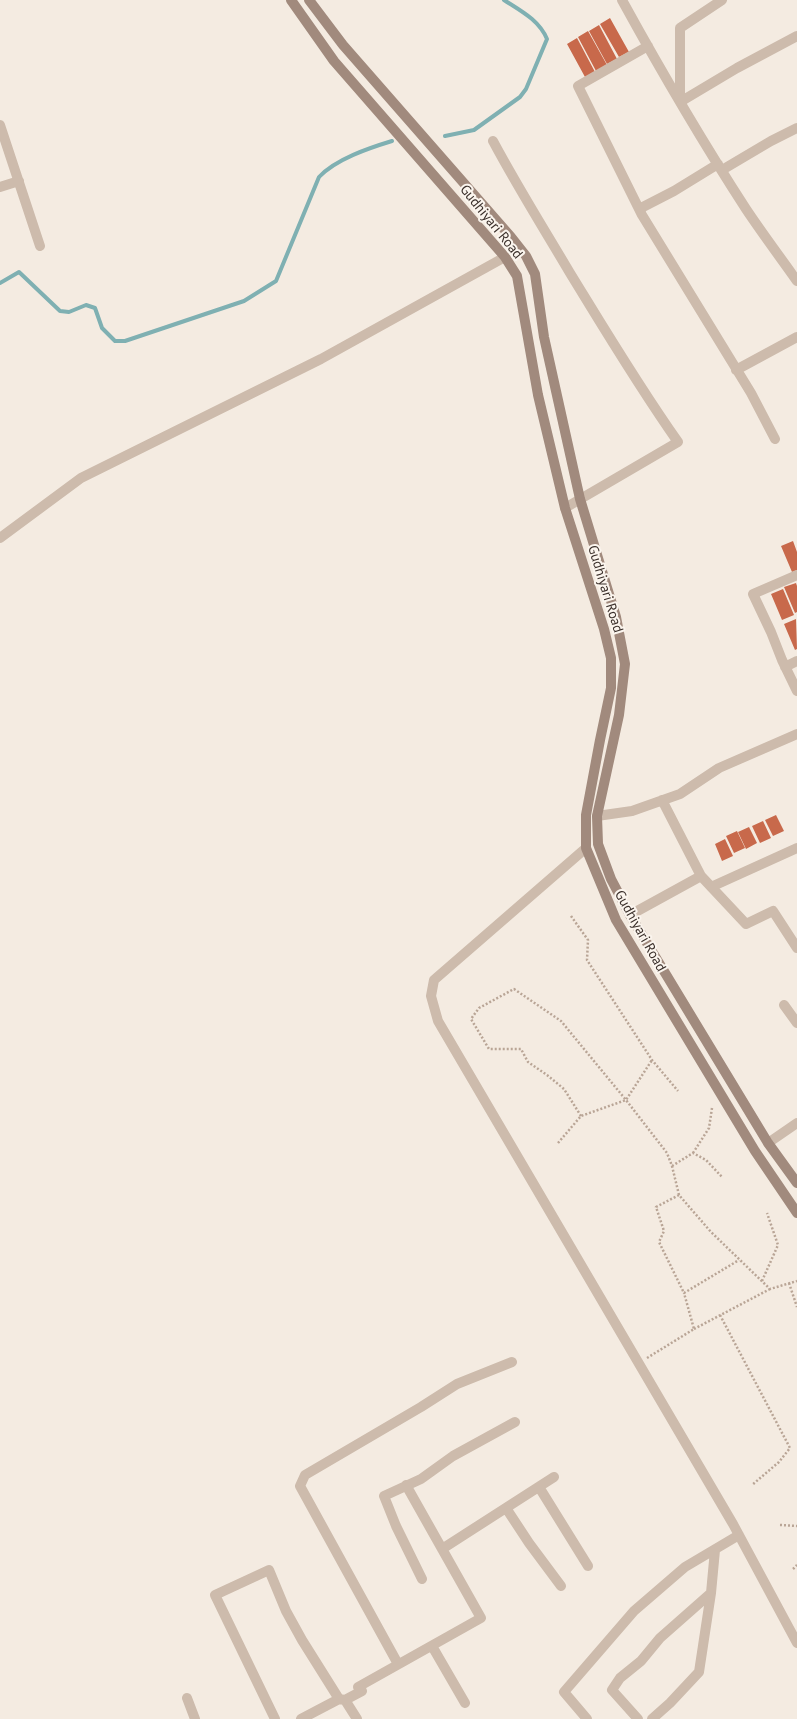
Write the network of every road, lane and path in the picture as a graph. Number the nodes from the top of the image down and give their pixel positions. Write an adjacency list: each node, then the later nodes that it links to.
1 (291, 0): 16 (street, Gudhiyari Road)
2 (309, 0): 21 (street, Gudhiyari Road)
3 (622, 0): 6 (street)
4 (721, 0): 7 (street)
5 (797, 36): 7 (street)
6 (648, 46): 7 (street); 14 (street)
7 (680, 102): 11 (street)
8 (0, 125): 12 (street)
9 (797, 128): 11 (street)
10 (493, 142): 21 (street)
11 (720, 167): 14 (street); 17 (street)
12 (19, 181): 13 (street); 15 (street)
13 (0, 187)
14 (639, 209): 19 (street)
15 (40, 246)
16 (505, 257): 22 (street, Gudhiyari Road); 23 (street)
17 (797, 281)
18 (797, 337): 19 (street)
19 (736, 370): 20 (street)
20 (775, 439)
21 (580, 499): 22 (street); 30 (street, Gudhiyari Road)
22 (565, 508): 31 (street, Gudhiyari Road)
23 (0, 538)
24 (797, 575): 26 (street)
25 (797, 661): 26 (street)
26 (785, 667): 27 (street)
27 (797, 691)
28 (797, 734): 29 (street)
29 (662, 800): 30 (street); 33 (street)
30 (597, 816): 35 (street, Gudhiyari Road)
31 (586, 848): 54 (street, Gudhiyari Road); 65 (street)
32 (797, 848): 34 (street)
33 (701, 876): 34 (street); 35 (street)
34 (711, 887): 37 (street)
35 (630, 915): 47 (street, Gudhiyari Road)
36 (571, 916): 40 (path)
37 (797, 948)
38 (784, 1005): 39 (street)
39 (797, 1023)
40 (652, 1060): 41 (path); 42 (path)
41 (678, 1091)
42 (626, 1100): 44 (path); 44 (path); 49 (path)
43 (712, 1108): 48 (path)
44 (581, 1116): 46 (path)
45 (797, 1123): 47 (street)
46 (558, 1143)
47 (768, 1143): 51 (street, Gudhiyari Road)
48 (693, 1153): 49 (path); 50 (path)
49 (672, 1166): 52 (path)
50 (722, 1177)
51 (797, 1183)
52 (679, 1195): 55 (path); 60 (path)
53 (767, 1213): 56 (path)
54 (797, 1213)
55 (739, 1260): 56 (path); 60 (path)
56 (762, 1281): 59 (path)
57 (797, 1281): 58 (path)
58 (789, 1283): 59 (path); 61 (path)
59 (770, 1289): 62 (path)
60 (684, 1293): 63 (path)
61 (797, 1307)
62 (720, 1315): 63 (path); 69 (path)
63 (694, 1329): 65 (path)
64 (512, 1362): 85 (street)
65 (638, 1363): 74 (street)
66 (514, 1422): 68 (street)
67 (554, 1477): 70 (street)
68 (406, 1485): 75 (street); 80 (street)
69 (752, 1485)
70 (540, 1487): 71 (street); 78 (street)
71 (506, 1508): 75 (street); 81 (street)
72 (780, 1525): 73 (path)
73 (797, 1526)
74 (739, 1535): 76 (street); 83 (street)
75 (442, 1549): 84 (street)
76 (715, 1550): 82 (street); 93 (street)
77 (797, 1565): 79 (path)
78 (588, 1566)
79 (793, 1569)
80 (422, 1579)
81 (561, 1586)
82 (711, 1593): 94 (street); 95 (street)
83 (797, 1643)
84 (432, 1646): 85 (street); 88 (street)
85 (398, 1664): 87 (street)
86 (187, 1698): 89 (street)
87 (342, 1699): 90 (street); 91 (street); 92 (street)
88 (465, 1703)
89 (195, 1719)
90 (275, 1719)
91 (301, 1719)
92 (357, 1719)
93 (587, 1719)
94 (638, 1719)
95 (652, 1719)

